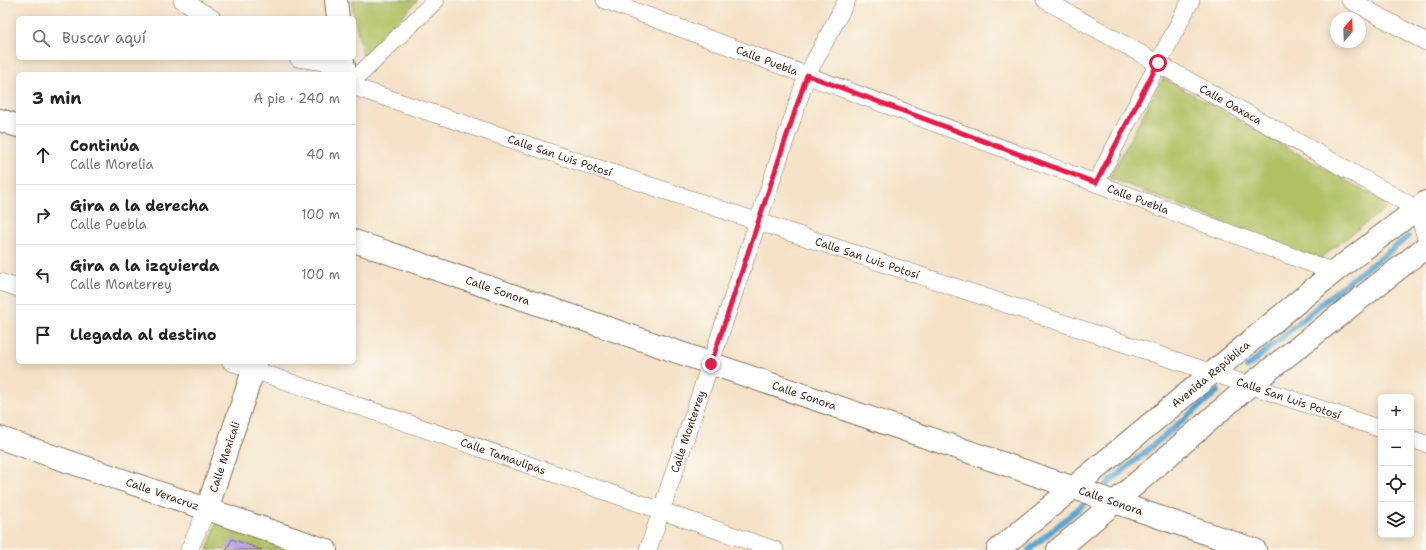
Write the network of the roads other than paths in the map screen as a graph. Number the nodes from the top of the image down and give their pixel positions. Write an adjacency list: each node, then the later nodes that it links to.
1 (182, 0): 9 (street)
2 (336, 0): 10 (street)
3 (436, 0): 14 (street)
4 (605, 0): 15 (street, Calle Puebla)
5 (847, 0): 15 (street, Calle Monterrey)
6 (1045, 0): 13 (street, Calle Oaxaca)
7 (1191, 0): 13 (street)
8 (1350, 0): 11 (street)
9 (209, 16)
10 (338, 16)
11 (1426, 42)
12 (307, 60): 14 (street)
13 (1158, 63): 19 (street); 20 (street, Calle Oaxaca)
14 (346, 69)
15 (807, 75): 19 (street, Calle Puebla); 21 (street, Calle Monterrey)
16 (356, 88): 21 (street, Calle San Luis Potosí)
17 (0, 120): 18 (street)
18 (16, 125)
19 (1096, 183): 25 (street, Calle Puebla)
20 (1421, 205): 22 (street); 25 (street, Avenida República)
21 (758, 221): 29 (street, Calle Monterrey); 31 (street, Calle San Luis Potosí)
22 (1426, 238)
23 (356, 242): 29 (street, Calle Sonora)
24 (1426, 247): 32 (street)
25 (1334, 272): 31 (street, Avenida República)
26 (0, 282): 27 (street)
27 (16, 287)
28 (243, 364): 30 (street, Calle Tamaulipas)
29 (711, 364): 37 (street, Calle Sonora); 40 (street, Calle Monterrey)
30 (255, 366): 39 (street, Calle Mexicali); 40 (street, Calle Tamaulipas)
31 (1212, 372): 32 (street, Calle San Luis Potosí); 37 (street, Avenida República)
32 (1250, 385): 33 (street, Calle San Luis Potosí); 38 (street)
33 (1378, 428)
34 (0, 438): 39 (street, Calle Veracruz)
35 (1414, 440): 36 (street)
36 (1426, 444)
37 (1073, 488): 38 (street, Calle Sonora); 45 (street, Avenida República)
38 (1115, 502): 46 (street); 47 (street, Calle Sonora)
39 (207, 509): 41 (street, Calle Mexicali); 42 (street, Calle Veracruz)
40 (661, 511): 43 (street, Calle Monterrey); 44 (street, Calle Tamaulipas)
41 (189, 550)
42 (326, 550)
43 (648, 550)
44 (775, 550)
45 (998, 550)
46 (1058, 550)
47 (1255, 550)

